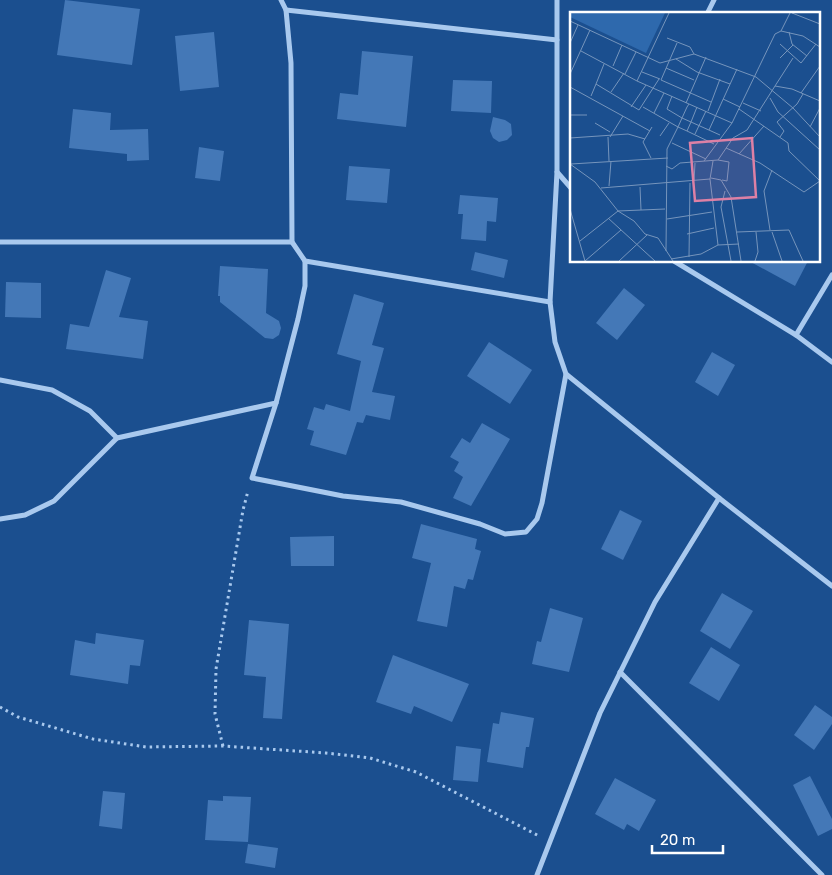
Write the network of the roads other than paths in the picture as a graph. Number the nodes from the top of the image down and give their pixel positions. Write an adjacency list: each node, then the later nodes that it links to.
1 (281, 0): 4 (street)
2 (557, 0): 6 (street)
3 (714, 0): 5 (street)
4 (286, 10): 6 (street); 10 (street)
5 (709, 12)
6 (557, 40): 7 (street)
7 (557, 172): 8 (street); 14 (street)
8 (570, 187)
9 (0, 242): 10 (street)
10 (292, 242): 11 (street)
11 (305, 261): 14 (street); 19 (street)
12 (676, 262): 15 (street)
13 (832, 275): 15 (street)
14 (550, 302): 17 (street)
15 (796, 335): 16 (street)
16 (832, 362)
17 (566, 374): 19 (street); 21 (street)
18 (0, 380): 20 (street)
19 (276, 403): 20 (street)
20 (118, 438): 22 (street)
21 (719, 498): 23 (street); 24 (street)
22 (0, 519)
23 (832, 586)
24 (620, 672): 25 (street); 26 (street)
25 (537, 875)
26 (822, 875)

